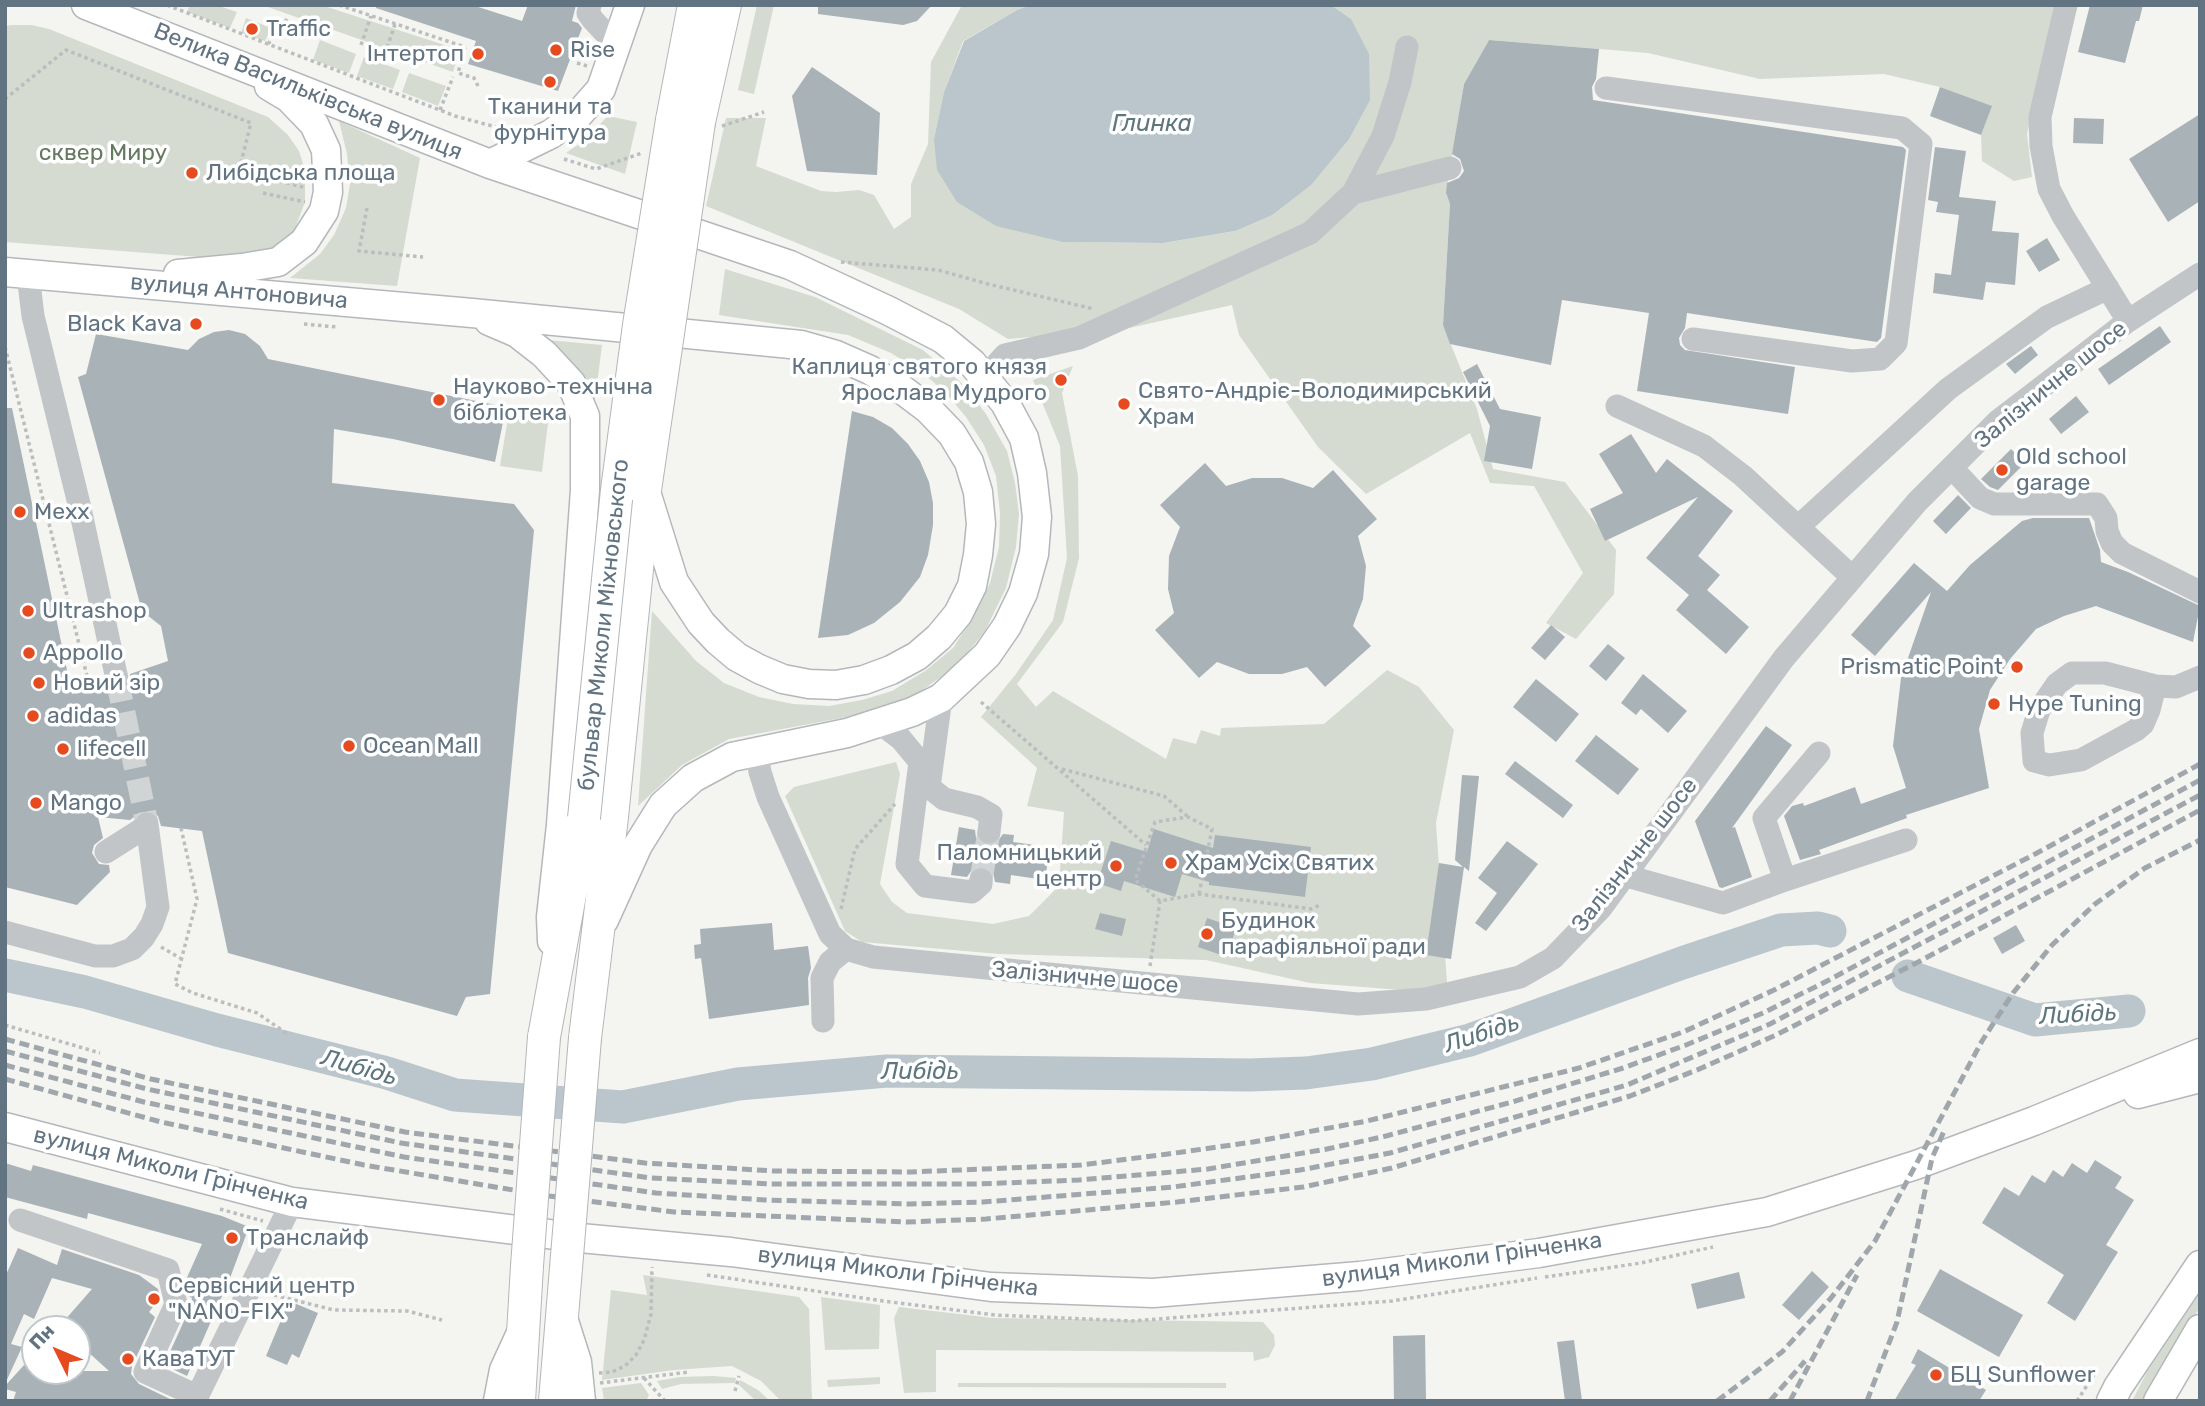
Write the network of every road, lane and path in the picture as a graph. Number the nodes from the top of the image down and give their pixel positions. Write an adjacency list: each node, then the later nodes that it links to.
1 (86, 5): 16 (main road, Велика Васильківська вулиця)
2 (167, 5): 13 (path)
3 (339, 5): 9 (path)
4 (590, 5): 12 (street)
5 (630, 5): 12 (main road)
6 (694, 5): 23 (highway, бульвар Миколи Міхновського)
7 (725, 5): 23 (highway, бульвар Миколи Міхновського)
8 (2066, 5): 39 (street)
9 (370, 16): 11 (path); 14 (path)
10 (287, 19): 13 (path)
11 (395, 24): 17 (path); 19 (path)
12 (619, 39): 26 (main road)
13 (268, 44): 22 (path)
14 (361, 45)
15 (1407, 47): 31 (street)
16 (209, 52): 26 (main road, Велика Васильківська вулиця); 38 (main road)
17 (385, 54)
18 (453, 77): 22 (path)
19 (478, 86)
20 (1606, 88): 45 (street)
21 (5, 99): 29 (path)
22 (440, 110): 24 (path)
23 (686, 121): 50 (highway, бульвар Миколи Міхновського, bridge); 66 (highway, бульвар Миколи Міхновського, bridge)
24 (496, 127)
25 (564, 159): 28 (path)
26 (490, 164): 47 (main road, Велика Васильківська вулиця)
27 (1450, 168): 31 (street)
28 (596, 169)
29 (306, 188)
30 (263, 193): 32 (path)
31 (1353, 193): 41 (street)
32 (305, 202)
33 (367, 208): 34 (path)
34 (423, 257)
35 (836, 262): 41 (path)
36 (17, 273): 38 (main road, вулиця Антоновича); 55 (street)
37 (2200, 274): 42 (street, Залізничне шосе)
38 (110, 281): 40 (main road, вулиця Антоновича)
39 (2108, 288): 42 (street); 51 (street)
40 (472, 313): 50 (main road, вулиця Антоновича); 83 (main road)
41 (1125, 316): 47 (street)
42 (2128, 321): 49 (street, Залізничне шосе)
43 (304, 324): 44 (path)
44 (337, 327)
45 (1693, 339)
46 (5, 347): 57 (path)
47 (985, 377): 58 (main road, Велика Васильківська вулиця)
48 (1617, 407): 51 (street)
49 (1952, 468): 52 (street, Залізничне шосе); 53 (street)
50 (645, 490): 66 (highway, бульвар Миколи Міхновського)
51 (1798, 527): 52 (street)
52 (1852, 577): 72 (street, Залізничне шосе)
53 (2200, 592)
54 (2200, 677): 56 (street)
55 (117, 678)
56 (2155, 686): 56 (street)
57 (90, 688)
58 (941, 698): 60 (main road); 68 (street)
59 (981, 702): 63 (path)
60 (880, 723): 61 (main road); 64 (street)
61 (757, 753): 80 (main road); 81 (street)
62 (1819, 753): 74 (street)
63 (1060, 769): 65 (path); 70 (path)
64 (919, 777): 73 (street); 78 (path)
65 (1188, 817): 70 (path); 75 (path)
66 (598, 818): 80 (highway, бульвар Миколи Міхновського); 83 (highway, бульвар Миколи Міхновського)
67 (180, 828): 86 (path)
68 (989, 832)
69 (1906, 840): 74 (street)
70 (1146, 845): 76 (path)
71 (106, 852): 79 (street)
72 (1623, 875): 74 (street); 81 (street, Залізничне шосе)
73 (981, 880)
74 (1785, 880)
75 (1199, 894): 76 (path); 77 (path)
76 (1160, 901): 82 (path)
77 (1320, 905)
78 (840, 912)
79 (5, 932)
80 (597, 937): 99 (highway, бульвар Миколи Міхновського, bridge)
81 (846, 949): 84 (street)
82 (1149, 971)
83 (555, 975): 101 (highway, бульвар Миколи Міхновського, bridge)
84 (823, 1021)
85 (5, 1025): 87 (path)
86 (289, 1035)
87 (100, 1053)
88 (2200, 1053): 92 (main road, вулиця Миколи Грінченка)
89 (2200, 1078): 90 (main road, вулиця Миколи Грінченка)
90 (2162, 1087): 91 (main road); 92 (main road, вулиця Миколи Грінченка)
91 (2200, 1099)
92 (2034, 1121): 94 (main road, вулиця Миколи Грінченка)
93 (5, 1127): 94 (main road, вулиця Миколи Грінченка)
94 (292, 1202): 110 (street)
95 (20, 1220): 110 (street)
96 (2200, 1265): 116 (main road)
97 (652, 1267): 105 (path)
98 (274, 1295): 100 (path)
99 (561, 1311): 109 (main road); 114 (highway, бульвар Миколи Міхновського)
100 (442, 1320)
101 (524, 1327): 112 (main road); 113 (highway, бульвар Миколи Міхновського)
102 (2200, 1329): 117 (main road)
103 (2097, 1370): 115 (path)
104 (689, 1372): 107 (path)
105 (599, 1373)
106 (739, 1376): 108 (path)
107 (644, 1378): 109 (path); 111 (path)
108 (735, 1391)
109 (589, 1392)
110 (196, 1398)
111 (664, 1400)
112 (498, 1401)
113 (519, 1401)
114 (555, 1401)
115 (2077, 1401)
116 (2111, 1401)
117 (2158, 1401)

